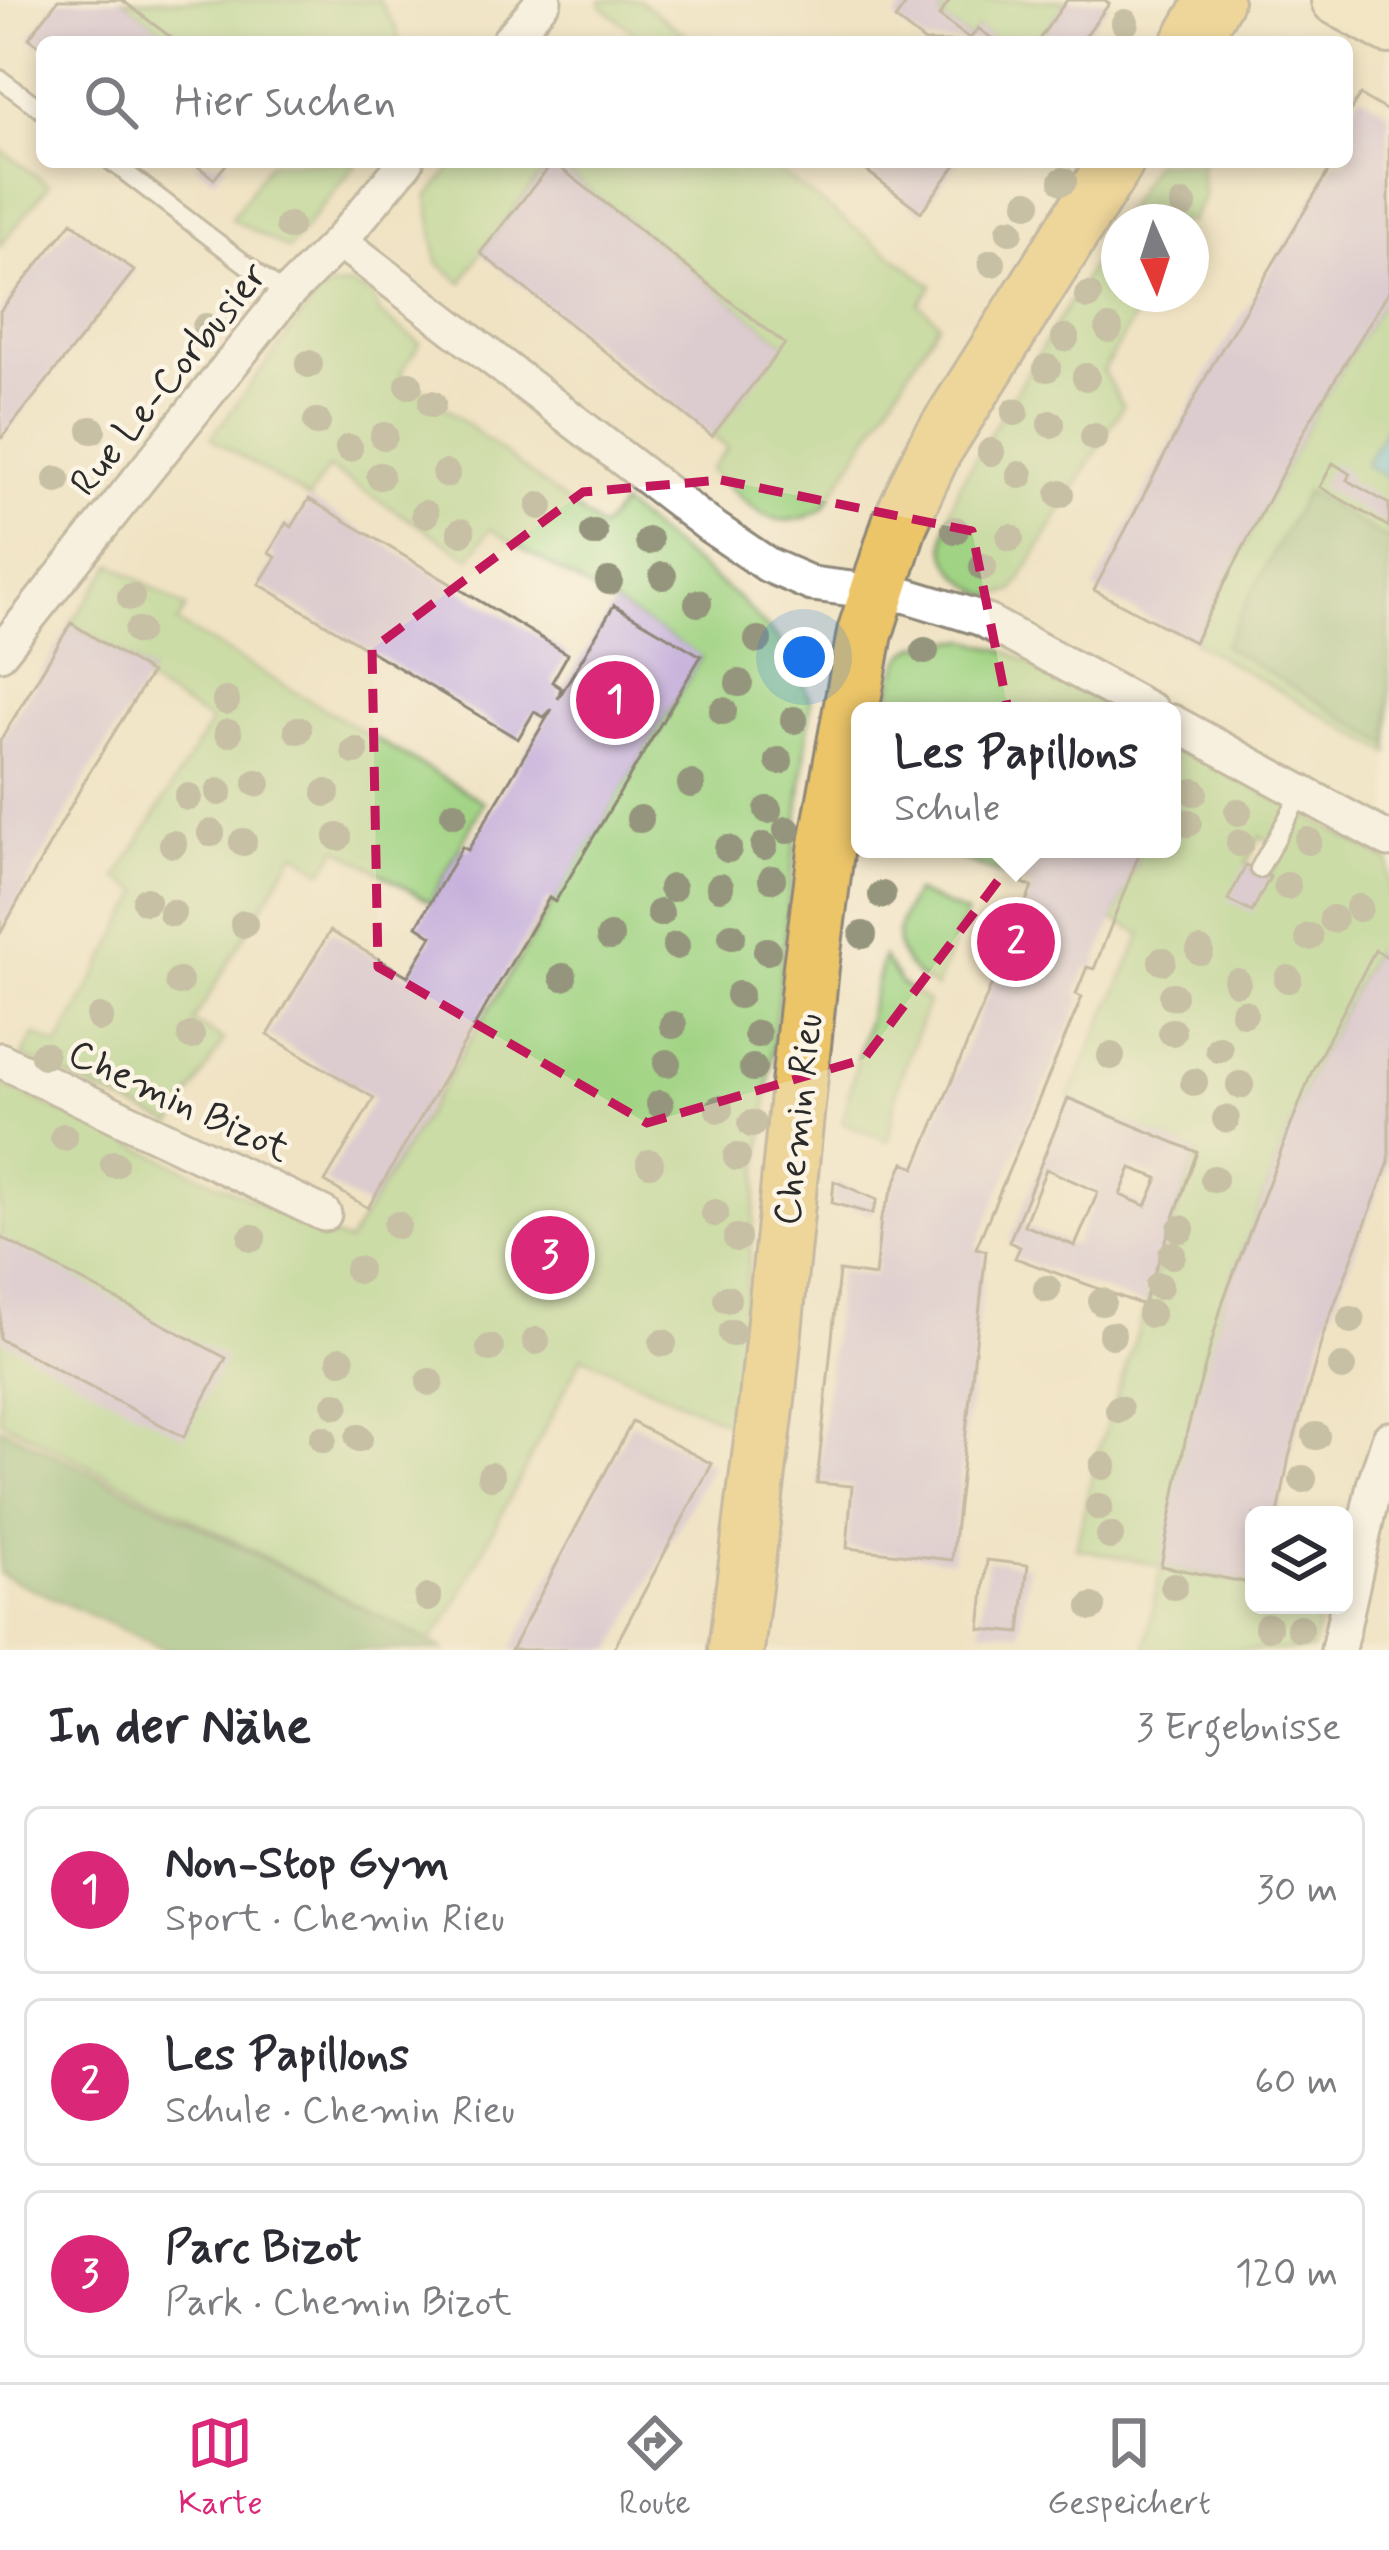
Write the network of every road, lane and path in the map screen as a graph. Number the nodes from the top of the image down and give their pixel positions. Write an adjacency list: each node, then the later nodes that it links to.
1 (544, 0): 6 (street)
2 (1215, 0): 7 (main road)
3 (1336, 0): 5 (main road)
4 (1377, 0): 5 (main road)
5 (1389, 27)
6 (513, 36)
7 (1194, 36)
8 (0, 79): 9 (lane)
9 (36, 106)
10 (120, 168): 14 (lane)
11 (401, 168): 13 (street, Rue Le-Corbusier)
12 (1112, 168): 15 (main road, Chemin Rieu)
13 (340, 241): 14 (street, Rue Le-Corbusier); 15 (street)
14 (286, 295): 16 (street, Rue Le-Corbusier)
15 (876, 592): 17 (main road, Chemin Rieu); 18 (street)
16 (0, 653)
17 (852, 702)
18 (1135, 702)
19 (851, 705): 27 (main road, Chemin Rieu)
20 (1181, 727): 21 (street)
21 (1303, 791): 22 (street); 23 (lane)
22 (1389, 840)
23 (1259, 869)
24 (0, 1060): 25 (street, Chemin Bizot)
25 (324, 1214)
26 (1389, 1439): 29 (street)
27 (736, 1650): 28 (street)
28 (746, 1650)
29 (1338, 1650)

